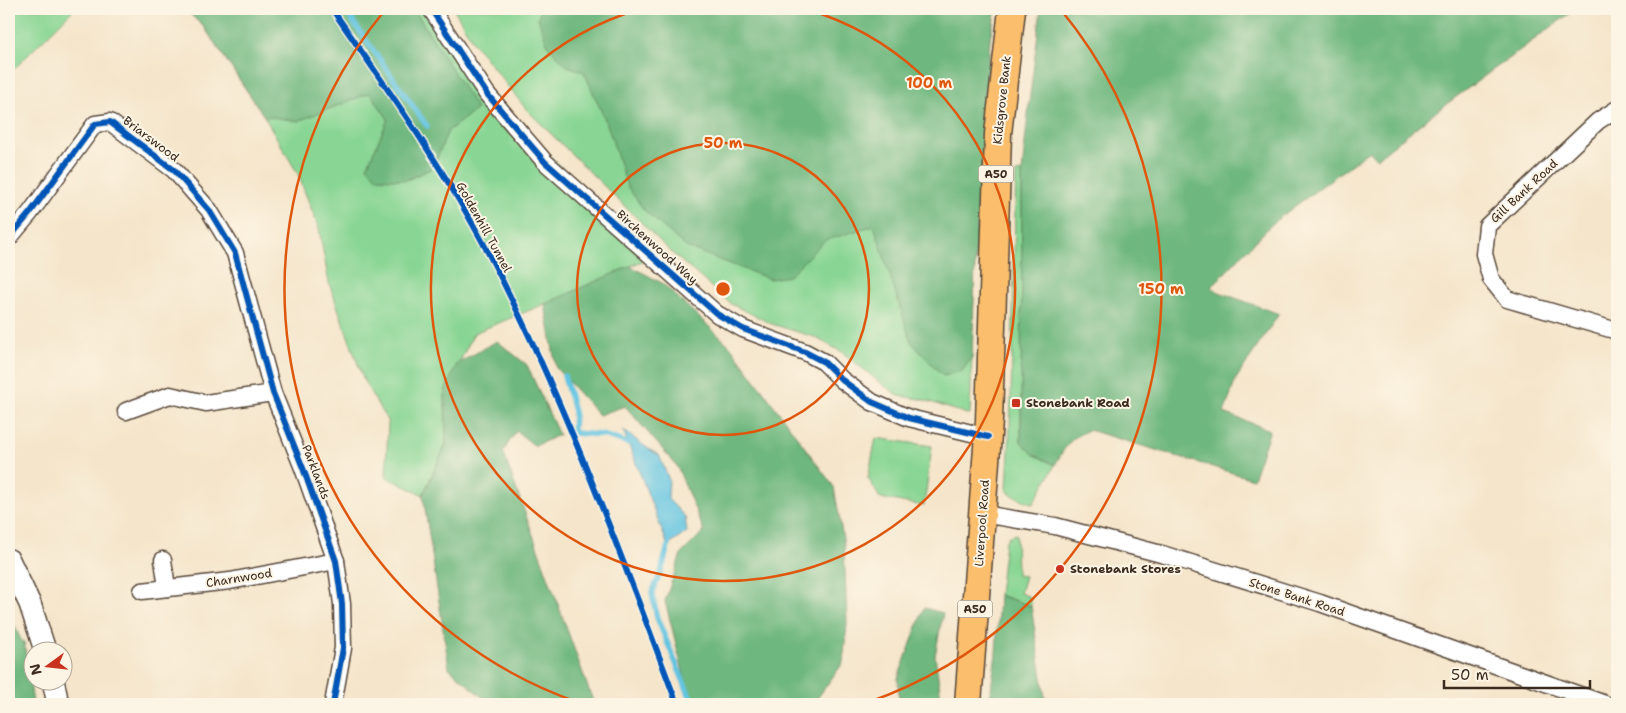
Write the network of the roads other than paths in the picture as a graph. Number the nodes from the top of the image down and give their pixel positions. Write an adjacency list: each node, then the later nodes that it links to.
1 (431, 9): 10 (street, Birchenwood Way)
2 (1012, 9): 7 (main road, Kidsgrove Bank / A50)
3 (1617, 109): 6 (street, Gill Bank Road)
4 (9, 238): 5 (street, Briarswood)
5 (235, 253): 8 (street, Parklands)
6 (1617, 331)
7 (991, 341): 10 (main road, Liverpool Road / A50)
8 (273, 393): 9 (street); 14 (street, Parklands)
9 (126, 411)
10 (988, 437): 11 (main road, Liverpool Road / A50)
11 (982, 514): 21 (main road, Liverpool Road / A50); 22 (street, Stone Bank Road)
12 (9, 560): 17 (street)
13 (163, 560): 15 (street)
14 (336, 561): 15 (street, Charnwood); 20 (street, Parklands)
15 (167, 588): 16 (street, Charnwood)
16 (142, 591)
17 (41, 640)
18 (55, 690): 19 (street)
19 (58, 704)
20 (333, 704)
21 (968, 704)
22 (1605, 704)

